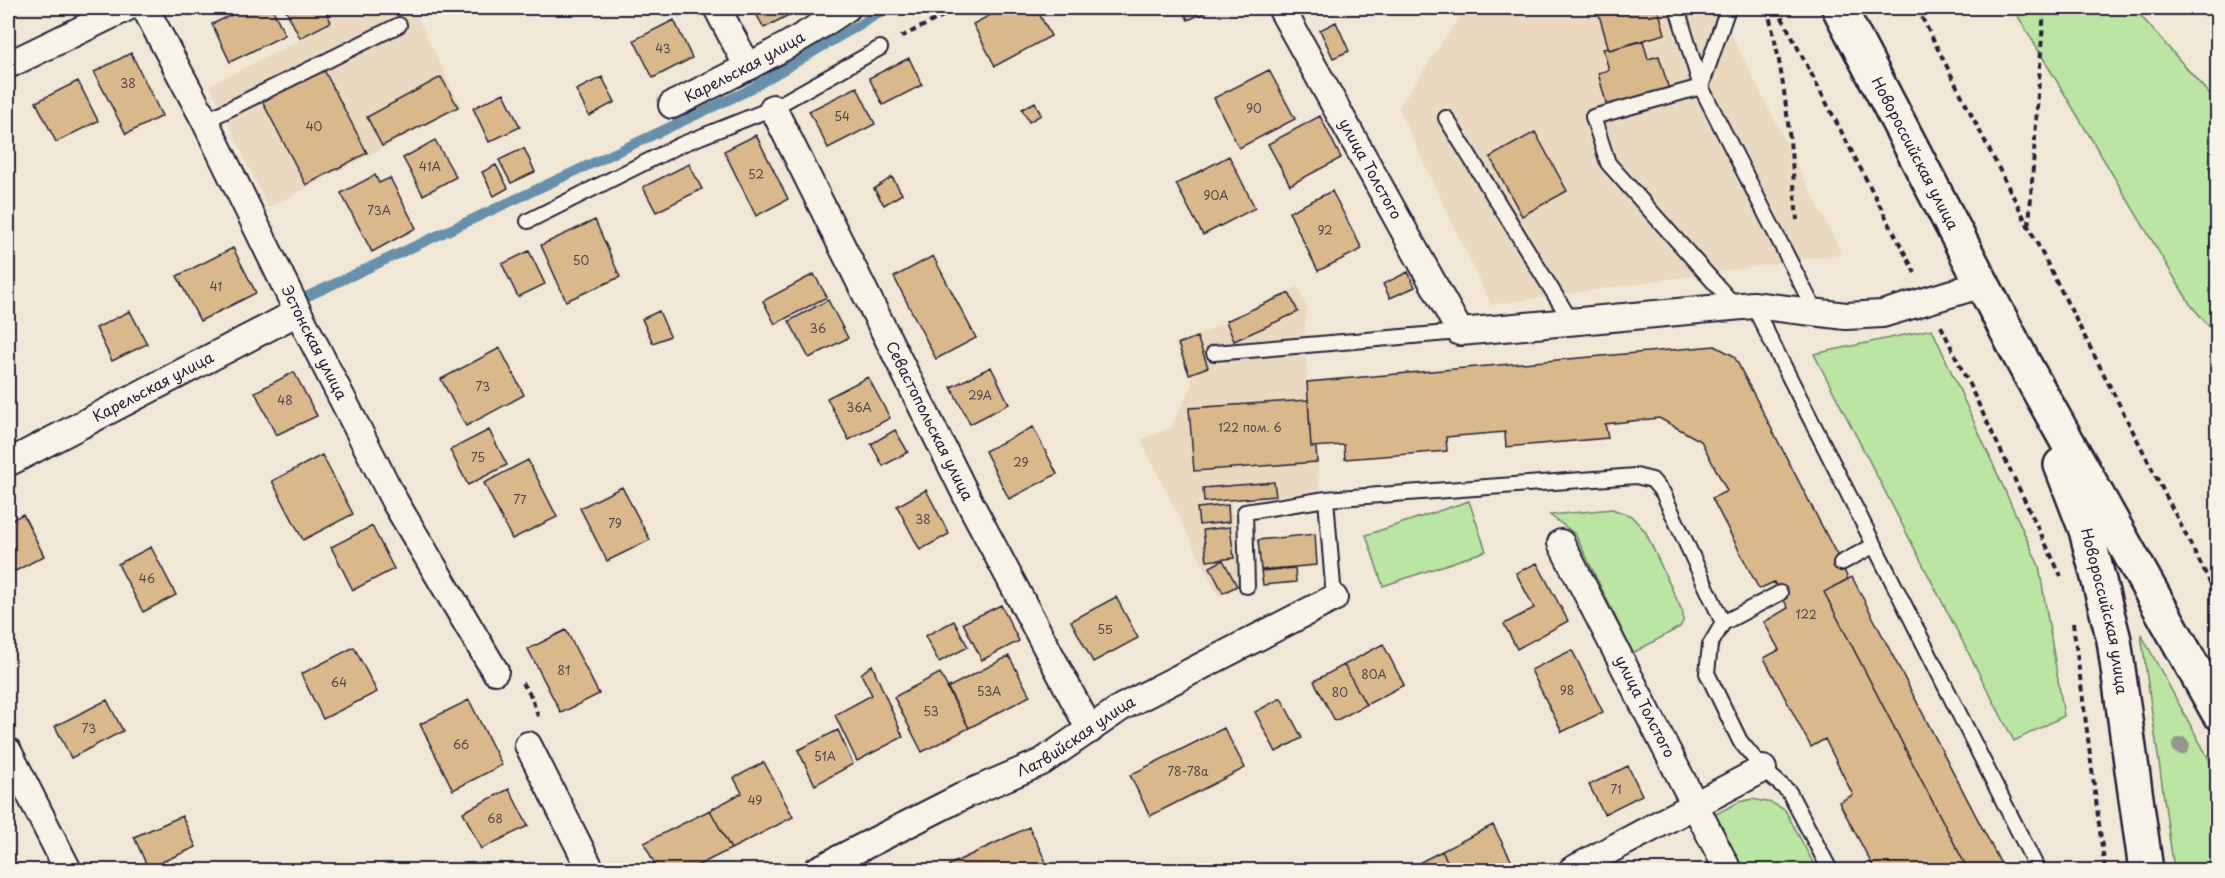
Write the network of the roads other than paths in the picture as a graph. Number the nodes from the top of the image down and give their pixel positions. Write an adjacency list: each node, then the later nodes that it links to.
1 (126, 8): 11 (street)
2 (145, 8): 17 (street, Эстонская улица)
3 (717, 8): 12 (street)
4 (847, 8): 12 (street, Карельская улица)
5 (1281, 8): 24 (street, улица Толстого)
6 (1677, 8): 13 (lane)
7 (1728, 8): 13 (lane)
8 (1839, 8): 19 (main road, Новороссийская улица)
9 (399, 25): 17 (lane)
10 (880, 48): 15 (lane)
11 (8, 64)
12 (748, 67): 14 (street, Карельская улица)
13 (1701, 87): 20 (lane); 21 (lane)
14 (672, 105)
15 (773, 108): 18 (lane); 38 (street, Севастопольская улица)
16 (1446, 118): 23 (lane)
17 (205, 121): 22 (street, Эстонская улица)
18 (528, 221)
19 (1983, 284): 21 (street); 26 (main road, Новороссийская улица)
20 (1745, 306): 21 (street); 23 (street); 30 (lane)
21 (1815, 311)
22 (298, 312): 27 (street, Карельская улица); 36 (street, Эстонская улица)
23 (1571, 321): 24 (street)
24 (1460, 332): 25 (lane)
25 (1214, 353)
26 (2023, 362): 37 (main road, Новороссийская улица); 50 (main road, Новороссийская улица)
27 (8, 463)
28 (1326, 499): 32 (lane); 34 (lane); 35 (lane)
29 (1561, 543): 42 (street, улица Толстого)
30 (1875, 545): 31 (lane); 49 (lane)
31 (1841, 563)
32 (1247, 586)
33 (1780, 593): 35 (lane)
34 (1334, 598): 38 (street, Латвийская улица)
35 (1723, 623): 41 (lane)
36 (495, 671)
37 (2217, 712)
38 (1090, 730): 45 (street, Латвийская улица)
39 (528, 745): 44 (street)
40 (8, 751): 43 (street)
41 (1763, 769): 42 (street); 48 (lane)
42 (1696, 806): 46 (street); 47 (street, улица Толстого)
43 (68, 870)
44 (591, 870)
45 (817, 870)
46 (1572, 870)
47 (1728, 870)
48 (1830, 870)
49 (2038, 870)
50 (2146, 870)

